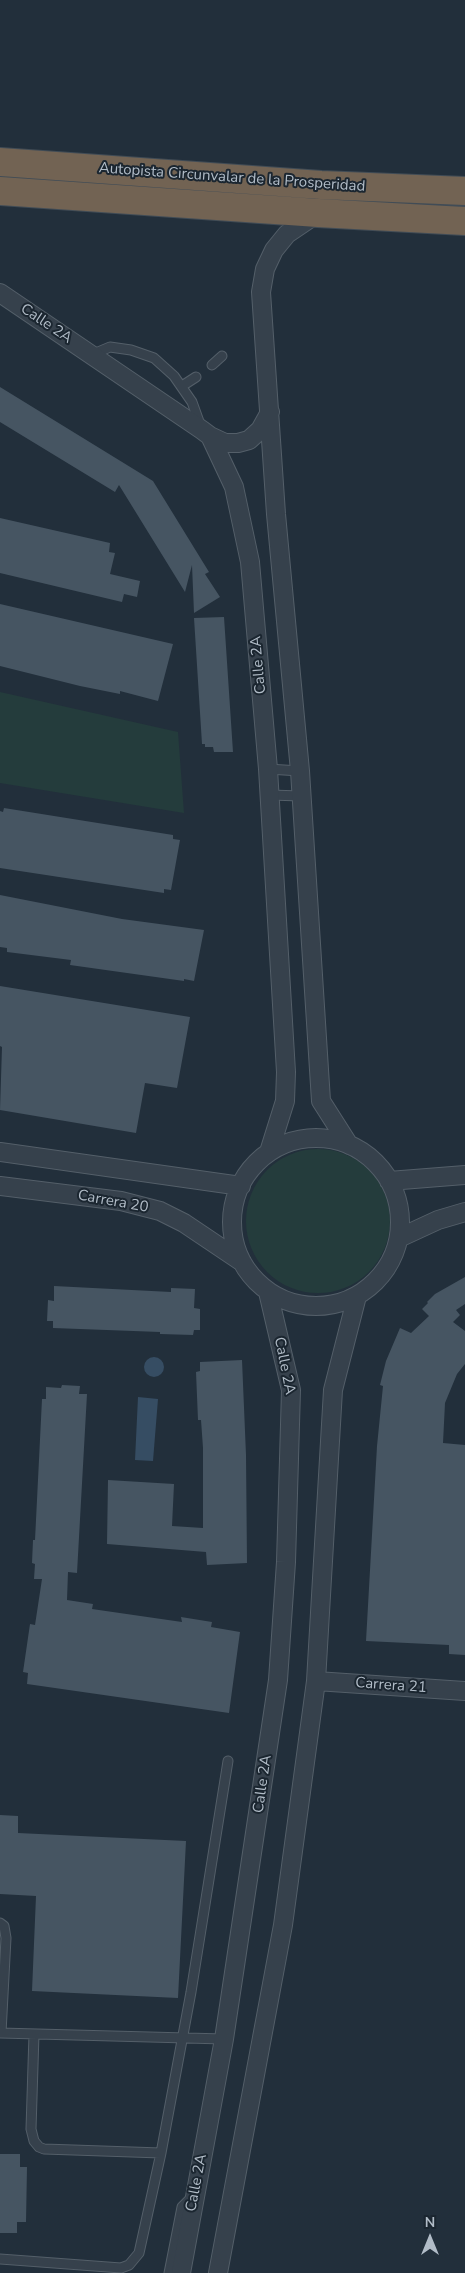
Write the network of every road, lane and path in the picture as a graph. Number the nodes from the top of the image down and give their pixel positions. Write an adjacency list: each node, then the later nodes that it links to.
1 (0, 162): 3 (highway, Autopista Circunvalar de la Prosperidad)
2 (0, 191): 4 (highway, Autopista Circunvalar de la Prosperidad)
3 (465, 191)
4 (318, 213): 5 (highway, Autopista Circunvalar de la Prosperidad); 12 (street, Calle 2A)
5 (465, 220)
6 (0, 293): 7 (street, Calle 2A)
7 (90, 355): 11 (lane); 13 (street, Calle 2A)
8 (222, 356): 9 (lane)
9 (212, 365)
10 (196, 376): 11 (lane)
11 (182, 386): 13 (lane)
12 (270, 412): 13 (street); 15 (street, Calle 2A)
13 (206, 433): 14 (street, Calle 2A)
14 (268, 769): 15 (lane); 16 (street, Calle 2A)
15 (300, 772): 17 (street, Calle 2A)
16 (270, 795): 17 (lane); 20 (street, Calle 2A)
17 (301, 796): 18 (street, Calle 2A)
18 (349, 1145): 20 (street); 22 (street)
19 (0, 1152): 24 (street)
20 (269, 1152): 24 (street)
21 (465, 1175): 22 (street)
22 (390, 1181): 26 (street)
23 (0, 1186): 27 (street, Carrera 20)
24 (241, 1186): 27 (street)
25 (465, 1212): 26 (street)
26 (399, 1238): 29 (street)
27 (242, 1262): 28 (street)
28 (268, 1292): 29 (street); 37 (street, Calle 2A)
29 (357, 1296): 30 (street)
30 (316, 1681): 31 (street, Carrera 21); 44 (street)
31 (465, 1691)
32 (228, 1761): 36 (lane)
33 (0, 1923): 34 (lane)
34 (1, 2033): 35 (lane)
35 (34, 2034): 36 (lane); 38 (lane)
36 (181, 2038): 37 (lane); 38 (lane)
37 (224, 2038): 39 (street, Calle 2A)
38 (161, 2153): 41 (lane)
39 (196, 2194): 42 (lane); 43 (street, Calle 2A)
40 (0, 2259): 41 (lane)
41 (108, 2270)
42 (169, 2273)
43 (181, 2273)
44 (218, 2273)

